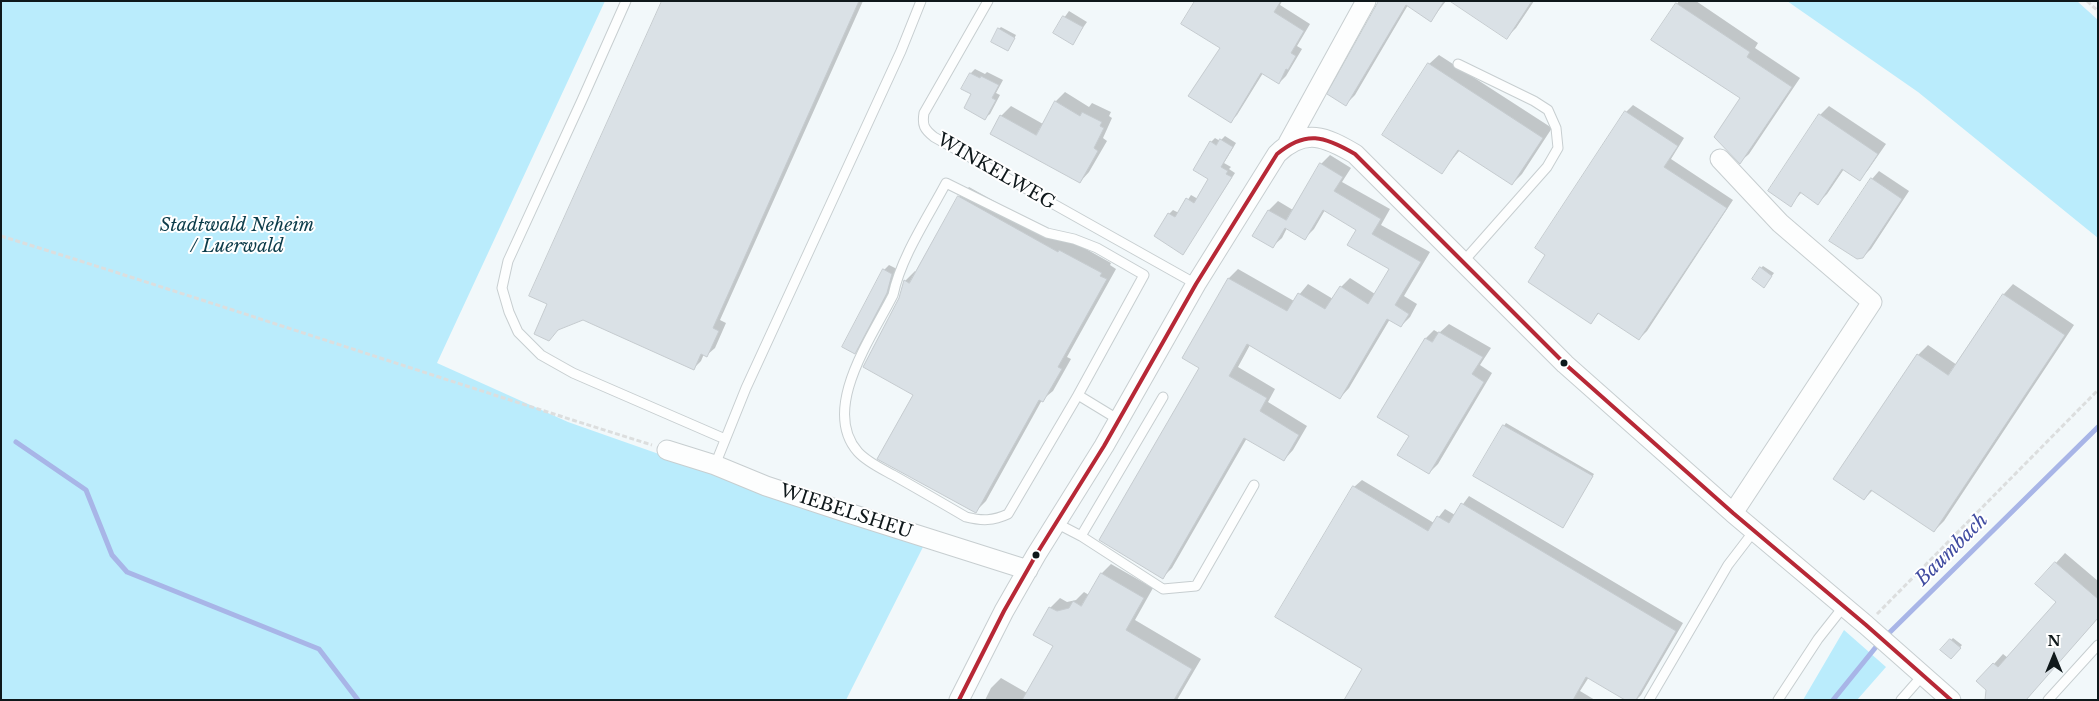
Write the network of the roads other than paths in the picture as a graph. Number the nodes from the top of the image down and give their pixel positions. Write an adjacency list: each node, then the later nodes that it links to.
1 (626, 1): 13 (lane)
2 (921, 1): 13 (lane)
3 (988, 1): 9 (lane, WINKELWEG)
4 (1366, 1): 6 (street)
5 (1458, 64): 8 (lane)
6 (1288, 143): 8 (street); 9 (street)
7 (1720, 159): 17 (street)
8 (1463, 262): 17 (street)
9 (1196, 284): 12 (street)
10 (1078, 395): 10 (lane); 12 (lane)
11 (1163, 397): 20 (lane)
12 (1119, 420): 18 (street)
13 (725, 438): 15 (lane)
14 (667, 450): 15 (street, WIEBELSHEU)
15 (716, 465): 21 (street, WIEBELSHEU)
16 (1254, 484): 20 (lane)
17 (1733, 513): 19 (street)
18 (1056, 523): 20 (lane); 21 (street)
19 (1754, 530): 22 (street); 26 (lane)
20 (1081, 536)
21 (1028, 570): 25 (street)
22 (1844, 606): 24 (street); 27 (lane)
23 (2098, 645): 30 (lane)
24 (1922, 675): 28 (lane); 29 (street)
25 (959, 700)
26 (1649, 700)
27 (1778, 700)
28 (1901, 700)
29 (1950, 700)
30 (2048, 700)

